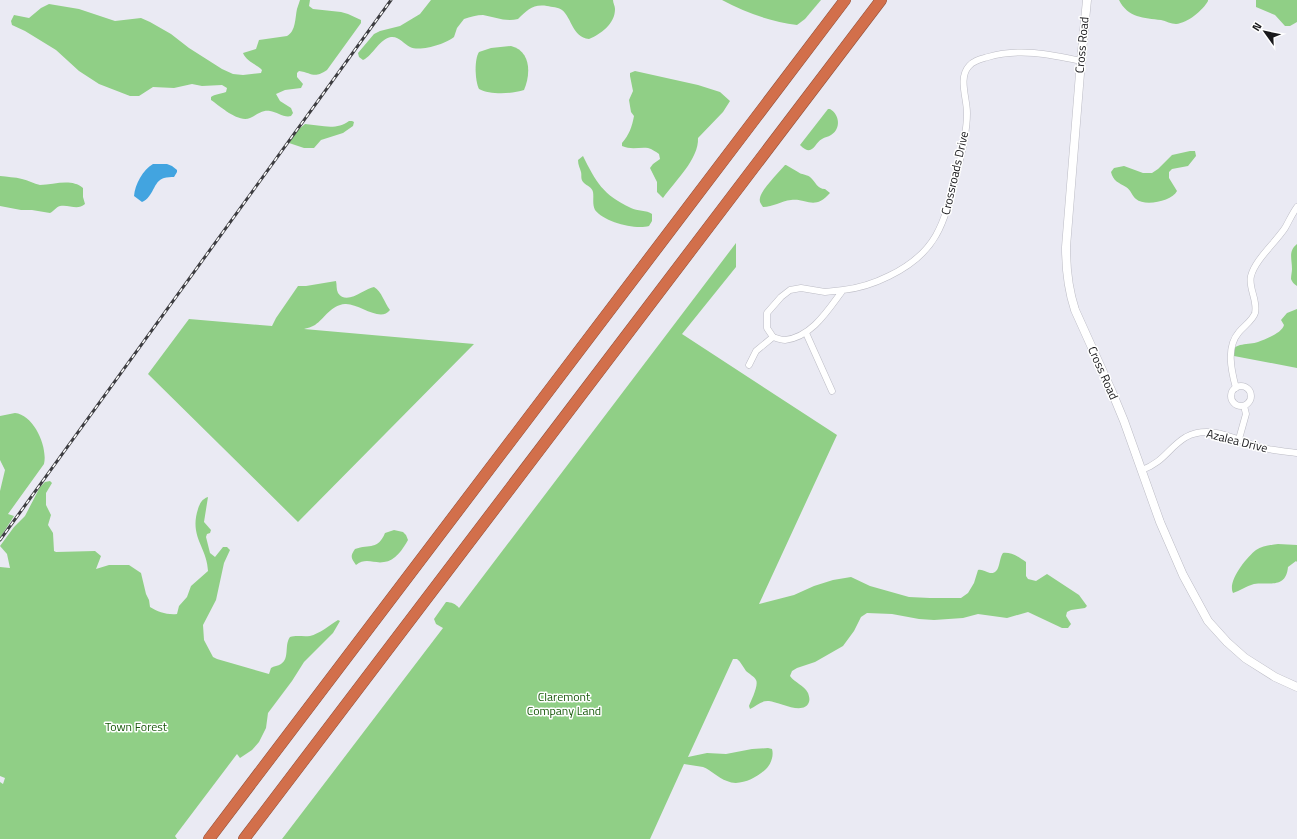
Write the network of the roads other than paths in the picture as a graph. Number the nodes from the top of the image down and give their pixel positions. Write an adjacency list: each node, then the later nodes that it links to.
1 (845, 0): 17 (highway)
2 (881, 0): 18 (highway)
3 (1087, 0): 4 (street, Cross Road)
4 (1081, 61): 6 (street, Crossroads Drive); 15 (street, Cross Road)
5 (1297, 207): 10 (street)
6 (843, 290): 7 (street); 8 (street)
7 (806, 333): 8 (street); 11 (street)
8 (772, 337): 9 (street)
9 (749, 365)
10 (1236, 388): 12 (street); 12 (street)
11 (832, 391)
12 (1244, 406): 13 (street)
13 (1239, 439): 14 (street, Azalea Drive); 15 (street, Azalea Drive)
14 (1297, 453)
15 (1142, 470): 16 (street, Cross Road)
16 (1297, 687)
17 (209, 839)
18 (244, 839)

